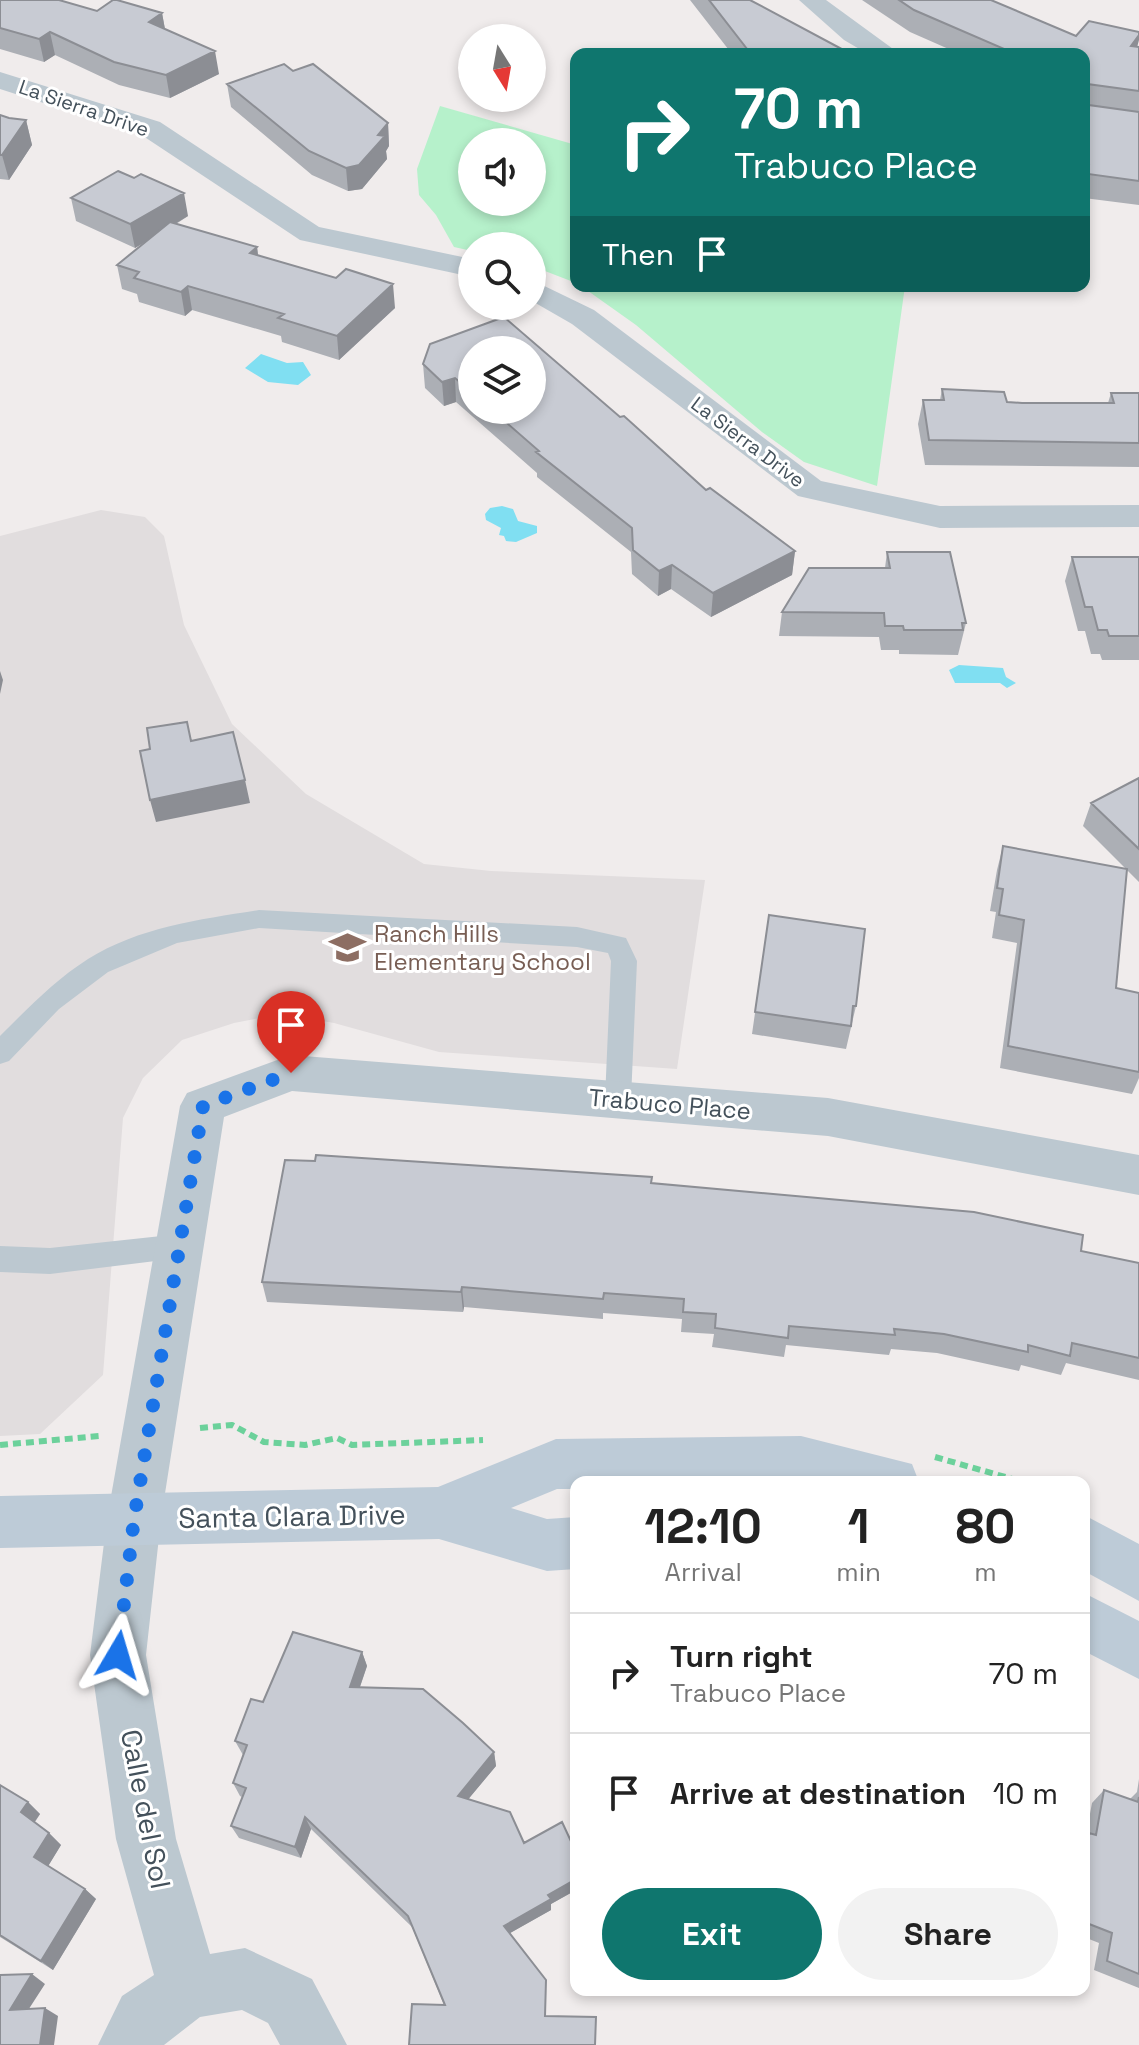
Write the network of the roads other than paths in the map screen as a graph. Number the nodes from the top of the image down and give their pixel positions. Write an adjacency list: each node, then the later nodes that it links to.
1 (811, 0): 2 (street)
2 (876, 48)
3 (0, 80): 4 (street, La Sierra Drive)
4 (458, 265)
5 (546, 297): 6 (street, La Sierra Drive)
6 (1139, 516)
7 (0, 1053): 8 (lane)
8 (618, 1099): 9 (street, Trabuco Place); 10 (street, Trabuco Place)
9 (203, 1106): 11 (street, Calle del Sol)
10 (1139, 1175)
11 (180, 1246): 12 (lane); 15 (street, Calle del Sol)
12 (0, 1259)
13 (867, 1476): 14 (main road, Santa Clara Drive)
14 (439, 1513): 15 (main road, Santa Clara Drive); 17 (main road, Santa Clara Drive)
15 (134, 1519): 16 (main road, Santa Clara Drive); 22 (street, Calle del Sol)
16 (0, 1522)
17 (570, 1543)
18 (1090, 1545): 19 (main road)
19 (1139, 1574)
20 (1090, 1624): 21 (main road)
21 (1139, 1651)
22 (189, 1988): 23 (street); 24 (street)
23 (130, 2045)
24 (315, 2045)

